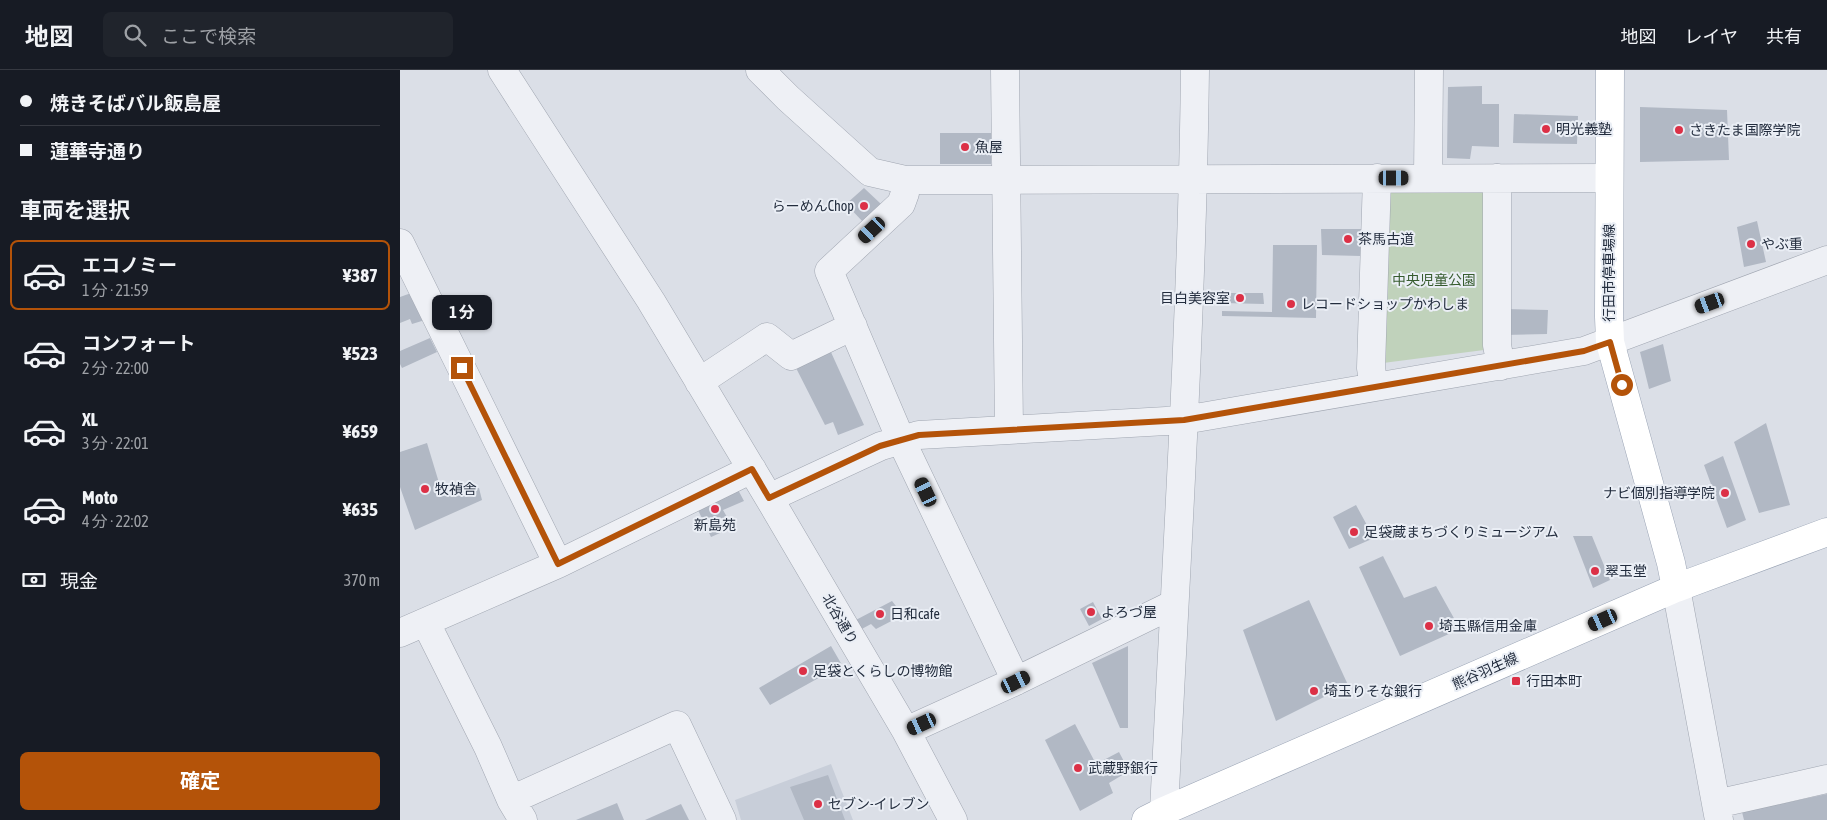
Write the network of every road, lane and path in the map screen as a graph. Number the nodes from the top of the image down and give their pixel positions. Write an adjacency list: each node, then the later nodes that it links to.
1 (502, 70): 21 (street, 北谷通り)
2 (760, 70): 8 (street)
3 (790, 70): 8 (street)
4 (1005, 70): 15 (street)
5 (1195, 70): 13 (street)
6 (1429, 70): 10 (street)
7 (1610, 70): 12 (main road, 行田市停車場線)
8 (788, 98): 14 (street)
9 (1377, 178): 10 (street); 13 (street); 22 (street)
10 (1428, 178): 11 (street)
11 (1497, 178): 12 (street); 20 (street)
12 (1609, 178): 19 (main road, 行田市停車場線)
13 (1194, 179): 15 (street); 23 (street)
14 (905, 180): 15 (street); 18 (street)
15 (1006, 181): 24 (street)
16 (400, 243): 29 (street)
17 (1827, 260): 19 (street)
18 (853, 326): 21 (street); 25 (street)
19 (1610, 342): 20 (street); 30 (main road, 行田市停車場線)
20 (1501, 366): 22 (street)
21 (699, 382): 26 (street, 北谷通り)
22 (1374, 387): 23 (street)
23 (1184, 420): 24 (street); 31 (street)
24 (1008, 430): 25 (street)
25 (901, 440): 27 (street); 34 (street)
26 (752, 469): 27 (street, 北谷通り); 29 (street)
27 (769, 498): 35 (street, 北谷通り)
28 (1827, 532): 30 (main road, 熊谷羽生線)
29 (558, 564): 32 (street)
30 (1676, 588): 38 (street); 39 (main road, 熊谷羽生線)
31 (1174, 604): 34 (street); 39 (street)
32 (426, 623): 33 (street); 37 (street)
33 (400, 633)
34 (1016, 682): 35 (street)
35 (906, 731): 41 (street, 北谷通り)
36 (1827, 779): 38 (street)
37 (517, 810): 40 (street)
38 (1718, 812)
39 (1158, 817)
40 (722, 820)
41 (953, 820)

